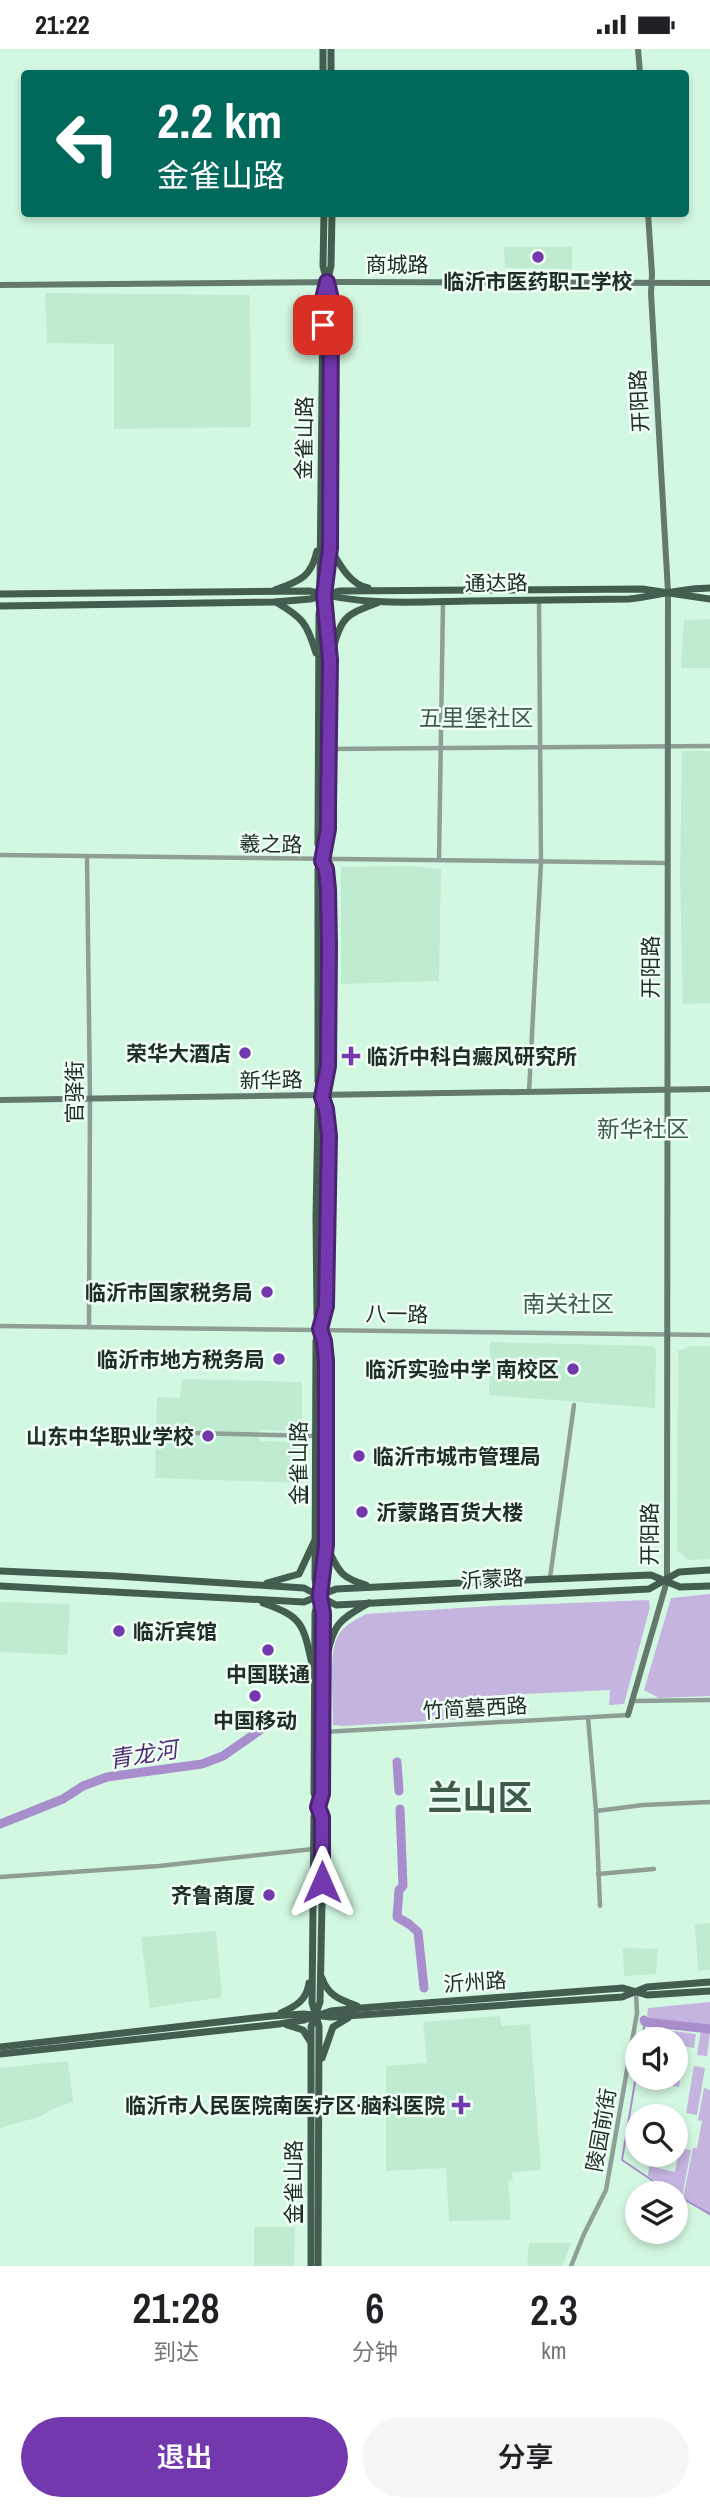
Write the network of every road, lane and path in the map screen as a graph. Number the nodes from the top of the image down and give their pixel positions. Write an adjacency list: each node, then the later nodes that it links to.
1 (323, 49): 4 (main road)
2 (331, 49): 5 (main road)
3 (638, 49): 6 (street)
4 (323, 70)
5 (331, 70)
6 (640, 70)
7 (324, 217): 10 (main road, 金雀山路)
8 (332, 217): 10 (main road, 金雀山路)
9 (648, 217): 11 (street, 开阳路)
10 (327, 282): 11 (street, 商城路); 13 (street, 商城路); 14 (main road, 金雀山路); 15 (main road, 金雀山路)
11 (650, 283): 12 (street, 商城路); 19 (street, 开阳路)
12 (710, 283)
13 (0, 285)
14 (320, 540): 17 (main road); 21 (main road, 金雀山路)
15 (330, 548): 18 (main road); 21 (main road, 金雀山路)
16 (710, 588): 19 (main road, 通达路)
17 (270, 591): 20 (main road, 通达路); 21 (main road, 通达路)
18 (383, 591): 19 (main road, 通达路); 21 (main road, 通达路)
19 (668, 592): 22 (main road, 通达路); 23 (main road, 通达路); 31 (street, 开阳路)
20 (0, 594)
21 (324, 595): 24 (main road, 通达路); 25 (main road, 通达路); 28 (main road, 金雀山路); 29 (main road, 金雀山路)
22 (710, 599)
23 (539, 600): 26 (main road, 通达路); 32 (street)
24 (275, 602): 27 (main road, 通达路); 29 (main road)
25 (380, 602): 26 (main road, 通达路); 28 (main road)
26 (443, 602): 34 (street)
27 (0, 606)
28 (330, 660): 33 (main road, 金雀山路)
29 (319, 664): 38 (main road, 金雀山路)
30 (710, 746): 31 (street)
31 (667, 747): 32 (street); 40 (street, 开阳路)
32 (540, 748): 34 (street); 39 (street)
33 (330, 749): 34 (street); 38 (main road, 金雀山路)
34 (441, 749): 37 (street)
35 (0, 855): 36 (street, 羲之路)
36 (87, 857): 38 (street, 羲之路); 45 (street, 官驿街)
37 (439, 860): 38 (street, 羲之路); 39 (street, 羲之路)
38 (322, 861): 44 (main road, 金雀山路)
39 (541, 862): 40 (street, 羲之路); 43 (street)
40 (667, 863): 42 (street, 开阳路)
41 (710, 1089): 42 (street, 新华路)
42 (668, 1090): 43 (street, 新华路); 50 (street, 开阳路)
43 (529, 1092): 44 (street, 新华路)
44 (322, 1097): 45 (street, 新华路); 49 (main road, 金雀山路); 49 (main road, 金雀山路)
45 (90, 1099): 46 (street, 新华路); 48 (street, 官驿街)
46 (0, 1100)
47 (0, 1327): 48 (street, 八一路)
48 (89, 1327): 49 (street, 八一路)
49 (320, 1329): 50 (street, 八一路); 54 (main road, 金雀山路); 56 (main road, 金雀山路)
50 (667, 1335): 51 (street, 八一路); 60 (street, 开阳路)
51 (710, 1335)
52 (574, 1405): 59 (street)
53 (105, 1431): 54 (street)
54 (316, 1436): 55 (main road, 金雀山路)
55 (315, 1538): 61 (main road); 65 (main road, 金雀山路)
56 (326, 1545): 64 (main road); 65 (main road, 金雀山路)
57 (710, 1570): 60 (main road, 沂蒙路)
58 (0, 1571): 61 (main road, 沂蒙路)
59 (549, 1579): 60 (main road, 沂蒙路); 64 (main road, 沂蒙路)
60 (667, 1581): 62 (main road, 沂蒙路); 67 (main road, 沂蒙路); 70 (street, 开阳路)
61 (260, 1585): 65 (main road, 沂蒙路)
62 (710, 1585)
63 (0, 1586): 66 (main road, 沂蒙路)
64 (373, 1588): 65 (main road, 沂蒙路)
65 (320, 1596): 66 (main road, 沂蒙路); 67 (main road, 沂蒙路); 68 (main road, 金雀山路)
66 (255, 1600): 68 (main road)
67 (370, 1602): 68 (main road)
68 (319, 1675): 73 (main road, 金雀山路); 75 (main road, 金雀山路)
69 (710, 1700): 70 (street)
70 (633, 1702): 71 (street, 开阳路)
71 (628, 1715): 72 (street, 竹简墓西路)
72 (587, 1718): 73 (street, 竹简墓西路); 76 (street)
73 (323, 1732): 75 (main road, 金雀山路)
74 (710, 1802): 76 (street)
75 (318, 1807): 77 (main road, 金雀山路); 83 (main road, 金雀山路)
76 (596, 1811): 79 (street)
77 (314, 1849): 80 (street); 82 (main road, 金雀山路)
78 (654, 1869): 79 (street)
79 (598, 1874): 81 (street)
80 (0, 1877)
81 (600, 1906)
82 (312, 1961): 88 (main road, 金雀山路); 89 (main road)
83 (320, 1969): 87 (main road); 88 (main road, 金雀山路)
84 (710, 1982): 86 (main road, 沂州路)
85 (710, 1991): 86 (main road, 沂州路)
86 (635, 1992): 87 (main road, 沂州路); 90 (main road, 沂州路); 98 (street, 陵园前街)
87 (361, 2008): 88 (main road, 沂州路)
88 (316, 2015): 89 (main road, 沂州路); 90 (main road, 沂州路); 91 (main road, 沂州路); 92 (main road, 金雀山路); 95 (main road, 金雀山路)
89 (272, 2016): 93 (main road, 沂州路)
90 (353, 2016): 95 (main road)
91 (279, 2024): 92 (main road); 94 (main road, 沂州路)
92 (311, 2042): 96 (main road, 金雀山路)
93 (0, 2047)
94 (0, 2054)
95 (319, 2066): 97 (main road, 金雀山路)
96 (311, 2266)
97 (318, 2266)
98 (571, 2266)

